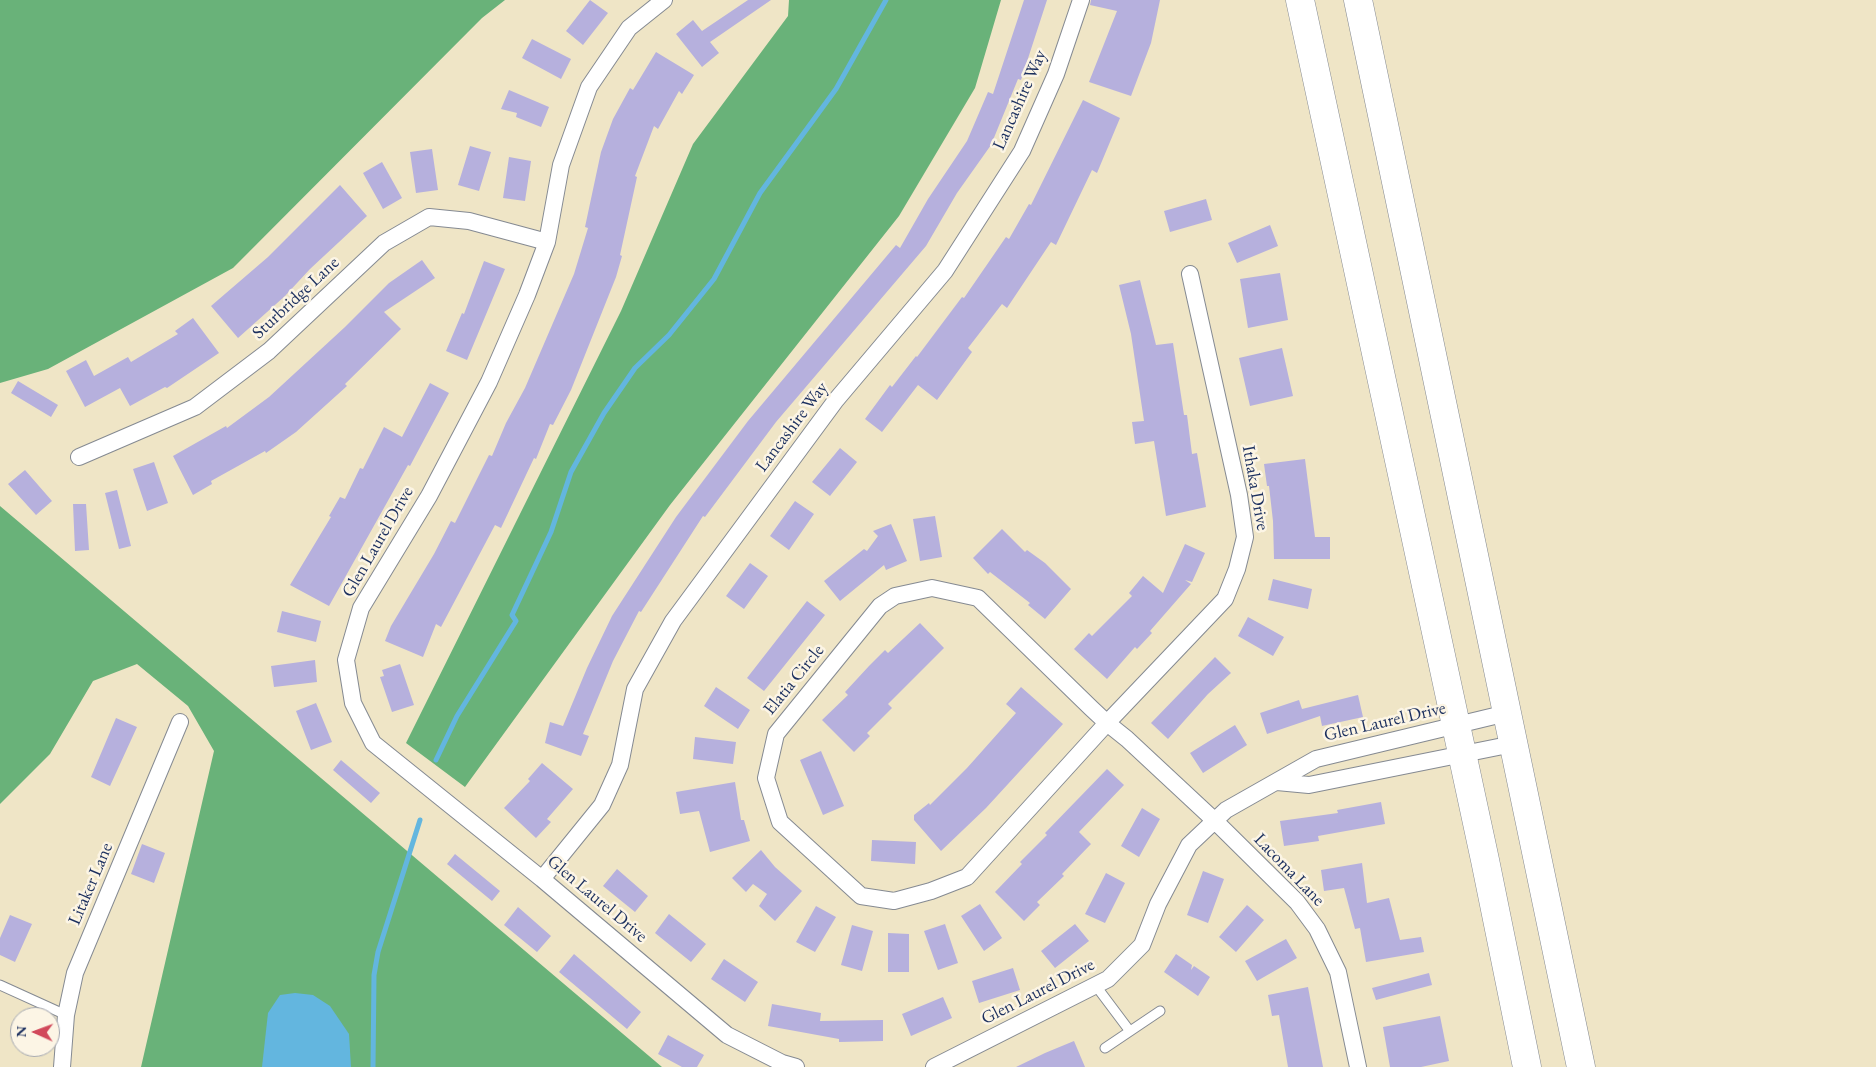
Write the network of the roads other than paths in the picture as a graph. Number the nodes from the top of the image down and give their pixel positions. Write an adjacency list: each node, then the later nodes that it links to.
1 (664, 0): 5 (street, Glen Laurel Drive)
2 (1081, 0): 16 (street, Lancashire Way)
3 (1300, 0): 11 (highway)
4 (1358, 0): 8 (highway)
5 (547, 242): 7 (street, Sturbridge Lane); 16 (street, Glen Laurel Drive)
6 (1190, 274): 10 (street, Ithaka Drive)
7 (79, 457)
8 (1507, 713): 11 (street, Glen Laurel Drive); 12 (highway)
9 (180, 722): 20 (street, Litaker Lane)
10 (1107, 723): 10 (street, Elatia Circle); 15 (street, Elatia Circle)
11 (1456, 726): 13 (highway); 14 (street, Glen Laurel Drive)
12 (1513, 744): 13 (street); 28 (highway)
13 (1462, 754): 14 (street); 27 (highway)
14 (1277, 782): 15 (street, Glen Laurel Drive)
15 (1214, 820): 18 (street, Glen Laurel Drive); 26 (street, Lacoma Lane)
16 (542, 880): 24 (street, Glen Laurel Drive)
17 (0, 985): 20 (lane)
18 (1096, 986): 21 (lane); 25 (street, Glen Laurel Drive)
19 (1160, 1011): 21 (lane)
20 (66, 1015): 23 (street, Litaker Lane)
21 (1129, 1030): 22 (lane)
22 (1105, 1048)
23 (62, 1067)
24 (796, 1067)
25 (934, 1067)
26 (1358, 1067)
27 (1527, 1067)
28 (1581, 1067)

